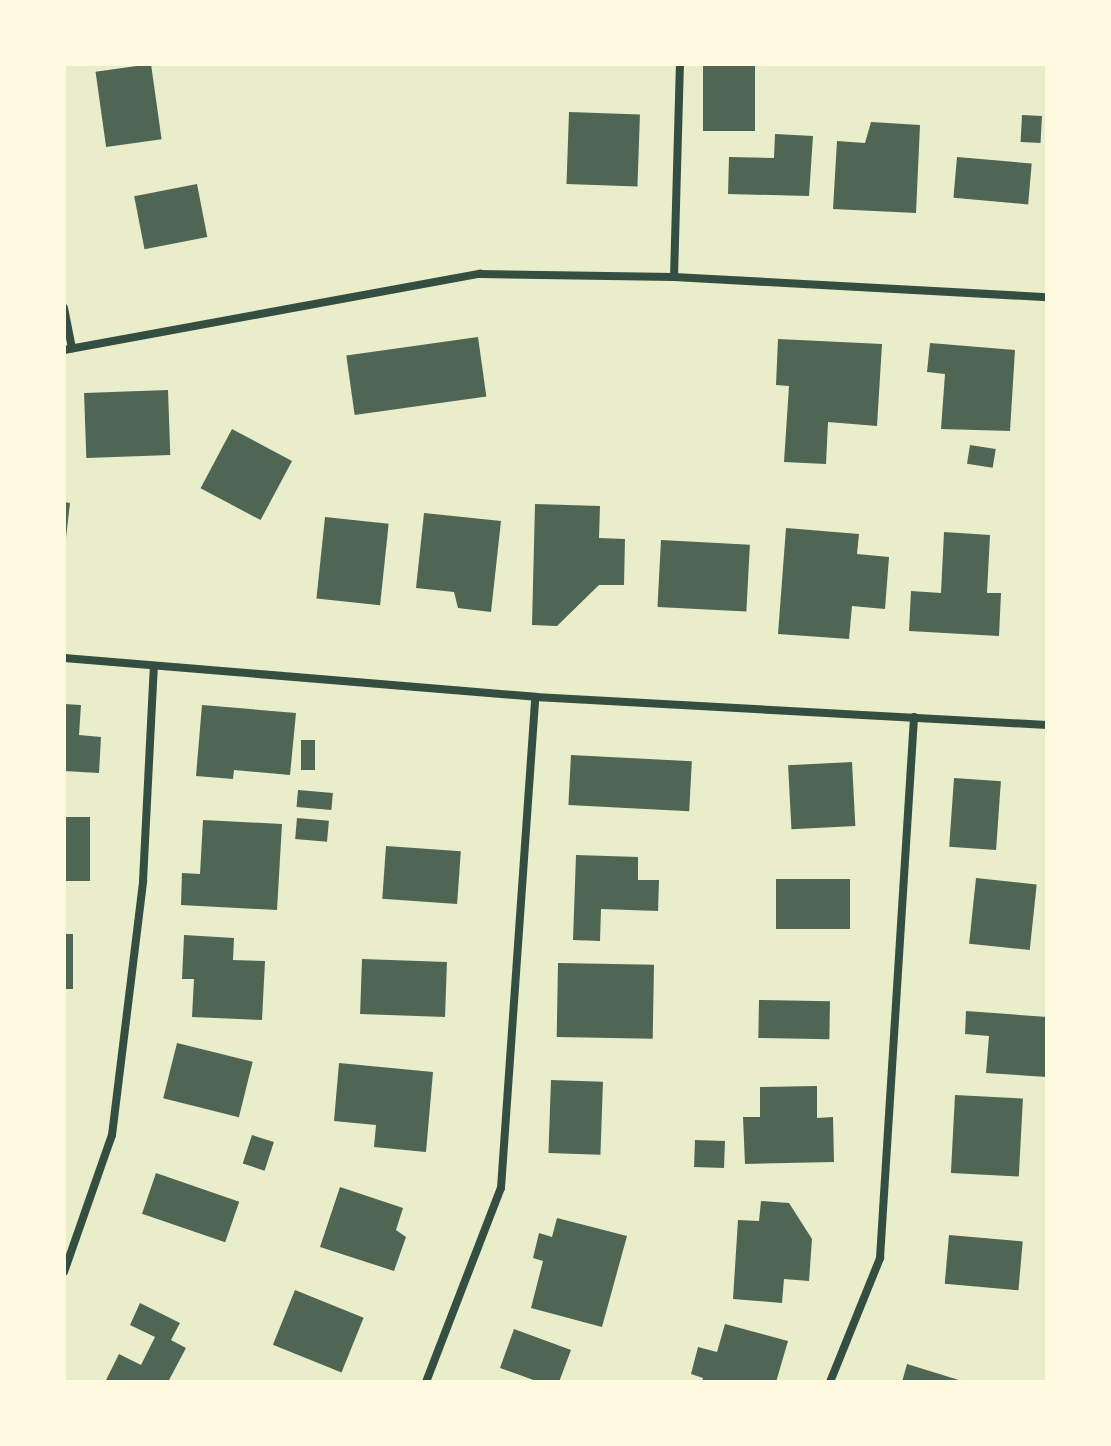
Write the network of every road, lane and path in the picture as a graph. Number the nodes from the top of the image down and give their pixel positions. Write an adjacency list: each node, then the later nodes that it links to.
1 (680, 64): 2 (street)
2 (674, 277): 3 (street); 5 (street)
3 (1047, 297)
4 (64, 308): 5 (street)
5 (68, 349)
6 (64, 658): 7 (street)
7 (154, 666): 8 (street); 11 (street)
8 (535, 697): 9 (street); 12 (street)
9 (914, 717): 10 (street); 13 (street)
10 (1047, 725)
11 (64, 1272)
12 (426, 1382)
13 (830, 1382)

